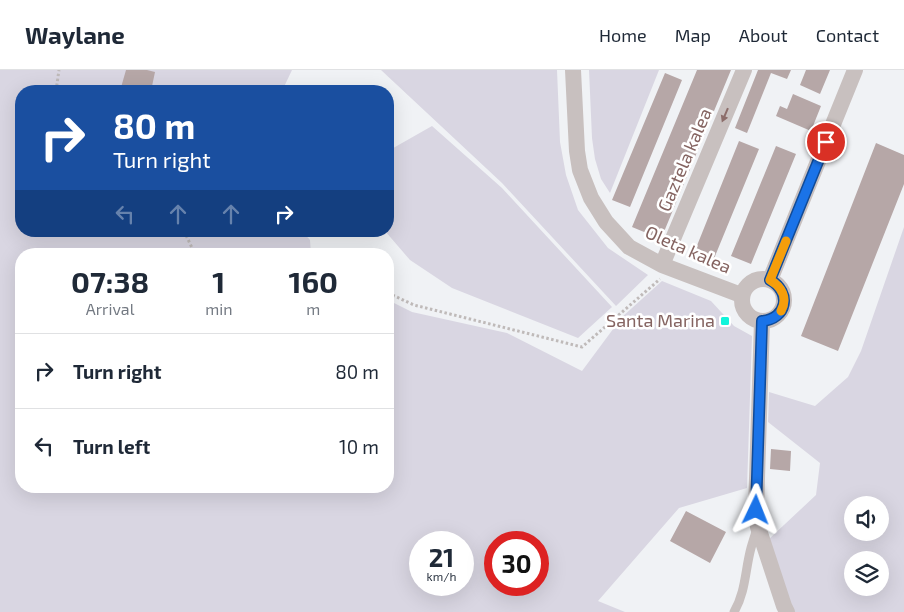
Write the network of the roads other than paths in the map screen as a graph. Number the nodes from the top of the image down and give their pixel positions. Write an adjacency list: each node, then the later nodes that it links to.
1 (573, 70): 4 (street, Oleta kalea)
2 (744, 70): 4 (street, Gaztela kalea, one-way to 4)
3 (855, 70): 5 (street)
4 (667, 267): 6 (street, Oleta kalea)
5 (770, 280): 6 (street); 7 (street)
6 (741, 295): 7 (street)
7 (762, 321): 8 (street)
8 (758, 527): 9 (lane); 10 (street)
9 (734, 612)
10 (787, 612)

